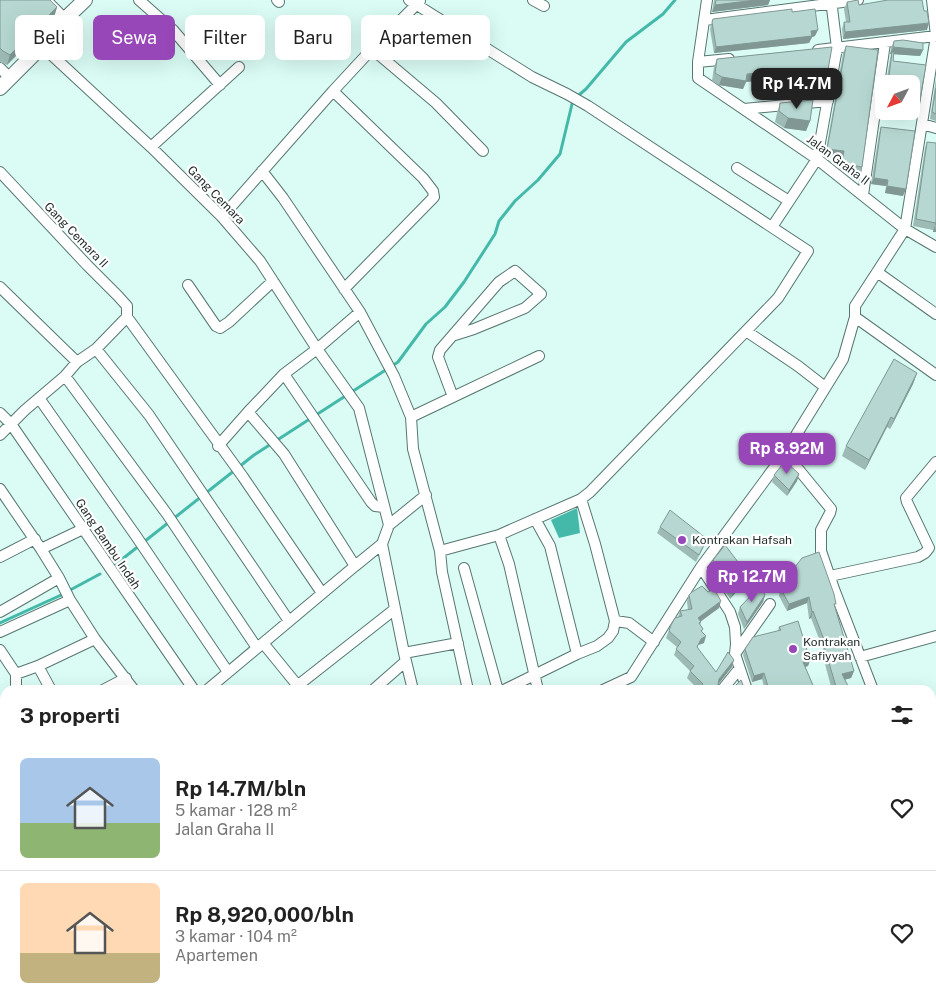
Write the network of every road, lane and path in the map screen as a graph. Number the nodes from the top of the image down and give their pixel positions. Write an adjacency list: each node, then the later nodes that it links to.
1 (46, 0): 11 (street)
2 (85, 0): 12 (main road)
3 (138, 0): 28 (street)
4 (533, 0): 10 (street)
5 (707, 0): 14 (street)
6 (858, 0): 9 (street)
7 (932, 0): 15 (street)
8 (415, 1): 13 (street); 44 (street)
9 (831, 2): 14 (street); 17 (street)
10 (544, 6)
11 (61, 15)
12 (69, 15)
13 (402, 15)
14 (704, 20): 24 (street)
15 (936, 36): 16 (street); 33 (street)
16 (885, 43): 17 (street); 41 (street)
17 (836, 48): 18 (street); 31 (street)
18 (807, 51)
19 (737, 58): 24 (street)
20 (28, 60): 27 (main road)
21 (57, 60): 35 (street, Gang Cemara)
22 (361, 60): 30 (street)
23 (385, 60): 36 (street)
24 (698, 62): 32 (street, Jalan Graha II)
25 (239, 67): 28 (street)
26 (0, 68): 27 (street)
27 (10, 78): 29 (main road)
28 (220, 85): 35 (street)
29 (0, 88)
30 (333, 91): 39 (street); 51 (street)
31 (828, 101): 32 (street); 37 (street)
32 (744, 109): 37 (street, Jalan Graha II)
33 (922, 124): 34 (street); 45 (street)
34 (936, 128)
35 (151, 147): 43 (street, Gang Cemara)
36 (483, 151)
37 (817, 159): 41 (street, Jalan Graha II); 42 (street)
38 (737, 168): 42 (street)
39 (262, 171): 43 (street); 51 (street)
40 (0, 172): 54 (street, Gang Cemara II)
41 (863, 195): 45 (street, Jalan Graha II)
42 (789, 202): 44 (street)
43 (222, 217): 48 (street, Gang Cemara)
44 (772, 227): 56 (street)
45 (905, 229): 46 (street, Jalan Graha II); 47 (street)
46 (936, 247)
47 (877, 272): 53 (street); 55 (street)
48 (272, 281): 49 (street); 59 (street, Gang Cemara)
49 (188, 285)
50 (0, 287): 61 (street)
51 (344, 289): 52 (street)
52 (360, 312): 59 (street); 70 (street)
53 (936, 314)
54 (126, 317): 58 (street); 73 (street, Gang Cemara II)
55 (855, 317): 63 (street); 65 (street)
56 (746, 331): 65 (street); 78 (street)
57 (454, 334): 57 (street); 66 (street)
58 (96, 349): 61 (street); 99 (street)
59 (317, 349): 62 (street); 80 (street, Gang Cemara)
60 (539, 356): 66 (street)
61 (77, 362): 64 (street)
62 (284, 374): 68 (street); 80 (street)
63 (936, 375)
64 (65, 376): 67 (street); 106 (street)
65 (825, 387): 74 (street)
66 (453, 397): 70 (street)
67 (39, 398): 71 (street); 114 (street)
68 (248, 412): 73 (street); 90 (street)
69 (0, 413): 71 (street, Gang Bambu Indah)
70 (410, 417): 77 (street)
71 (11, 424): 72 (street); 83 (street, Gang Bambu Indah)
72 (0, 435)
73 (218, 446): 95 (street, Gang Cemara II)
74 (785, 453): 91 (street); 93 (street)
75 (936, 462): 93 (street)
76 (0, 489): 79 (street)
77 (426, 495): 82 (street); 88 (street)
78 (581, 498): 81 (street); 100 (street)
79 (4, 501): 85 (street)
80 (384, 507): 82 (street, Gang Cemara)
81 (535, 519): 84 (street); 108 (street)
82 (389, 524): 86 (street)
83 (83, 529): 87 (street); 122 (street, Gang Bambu Indah)
84 (500, 535): 88 (street); 116 (street)
85 (35, 539): 87 (street); 89 (street)
86 (382, 544): 90 (street); 97 (street)
87 (41, 548): 94 (street)
88 (440, 551): 105 (street)
89 (0, 558)
90 (355, 566): 95 (street)
91 (701, 567): 104 (street); 109 (street)
92 (464, 568): 129 (street)
93 (830, 576): 111 (street)
94 (65, 590): 98 (street); 101 (street); 103 (street)
95 (322, 593): 99 (street)
96 (770, 604): 109 (street)
97 (395, 609): 110 (street); 125 (street)
98 (0, 612)
99 (289, 621): 106 (street)
100 (615, 621): 104 (street); 108 (street)
101 (0, 632)
102 (936, 636): 111 (street)
103 (95, 639): 112 (street); 117 (street)
104 (654, 642): 132 (street)
105 (458, 643): 110 (street); 128 (street)
106 (260, 645): 114 (street); 124 (street)
107 (0, 650): 115 (street)
108 (577, 654): 116 (street)
109 (735, 654): 113 (street)
110 (405, 657): 126 (street); 127 (street)
111 (860, 657): 135 (street)
112 (38, 666): 115 (street); 119 (street)
113 (739, 669): 133 (street); 134 (street)
114 (228, 672): 123 (street)
115 (16, 674): 118 (street)
116 (534, 676): 130 (street); 131 (street)
117 (126, 678): 120 (street); 121 (street)
118 (16, 685)
119 (48, 685)
120 (113, 685)
121 (131, 685)
122 (191, 685)
123 (213, 685)
124 (293, 685)
125 (299, 685)
126 (377, 685)
127 (412, 685)
128 (467, 685)
129 (496, 685)
130 (515, 685)
131 (537, 685)
132 (613, 685)
133 (726, 685)
134 (745, 685)
135 (870, 685)

